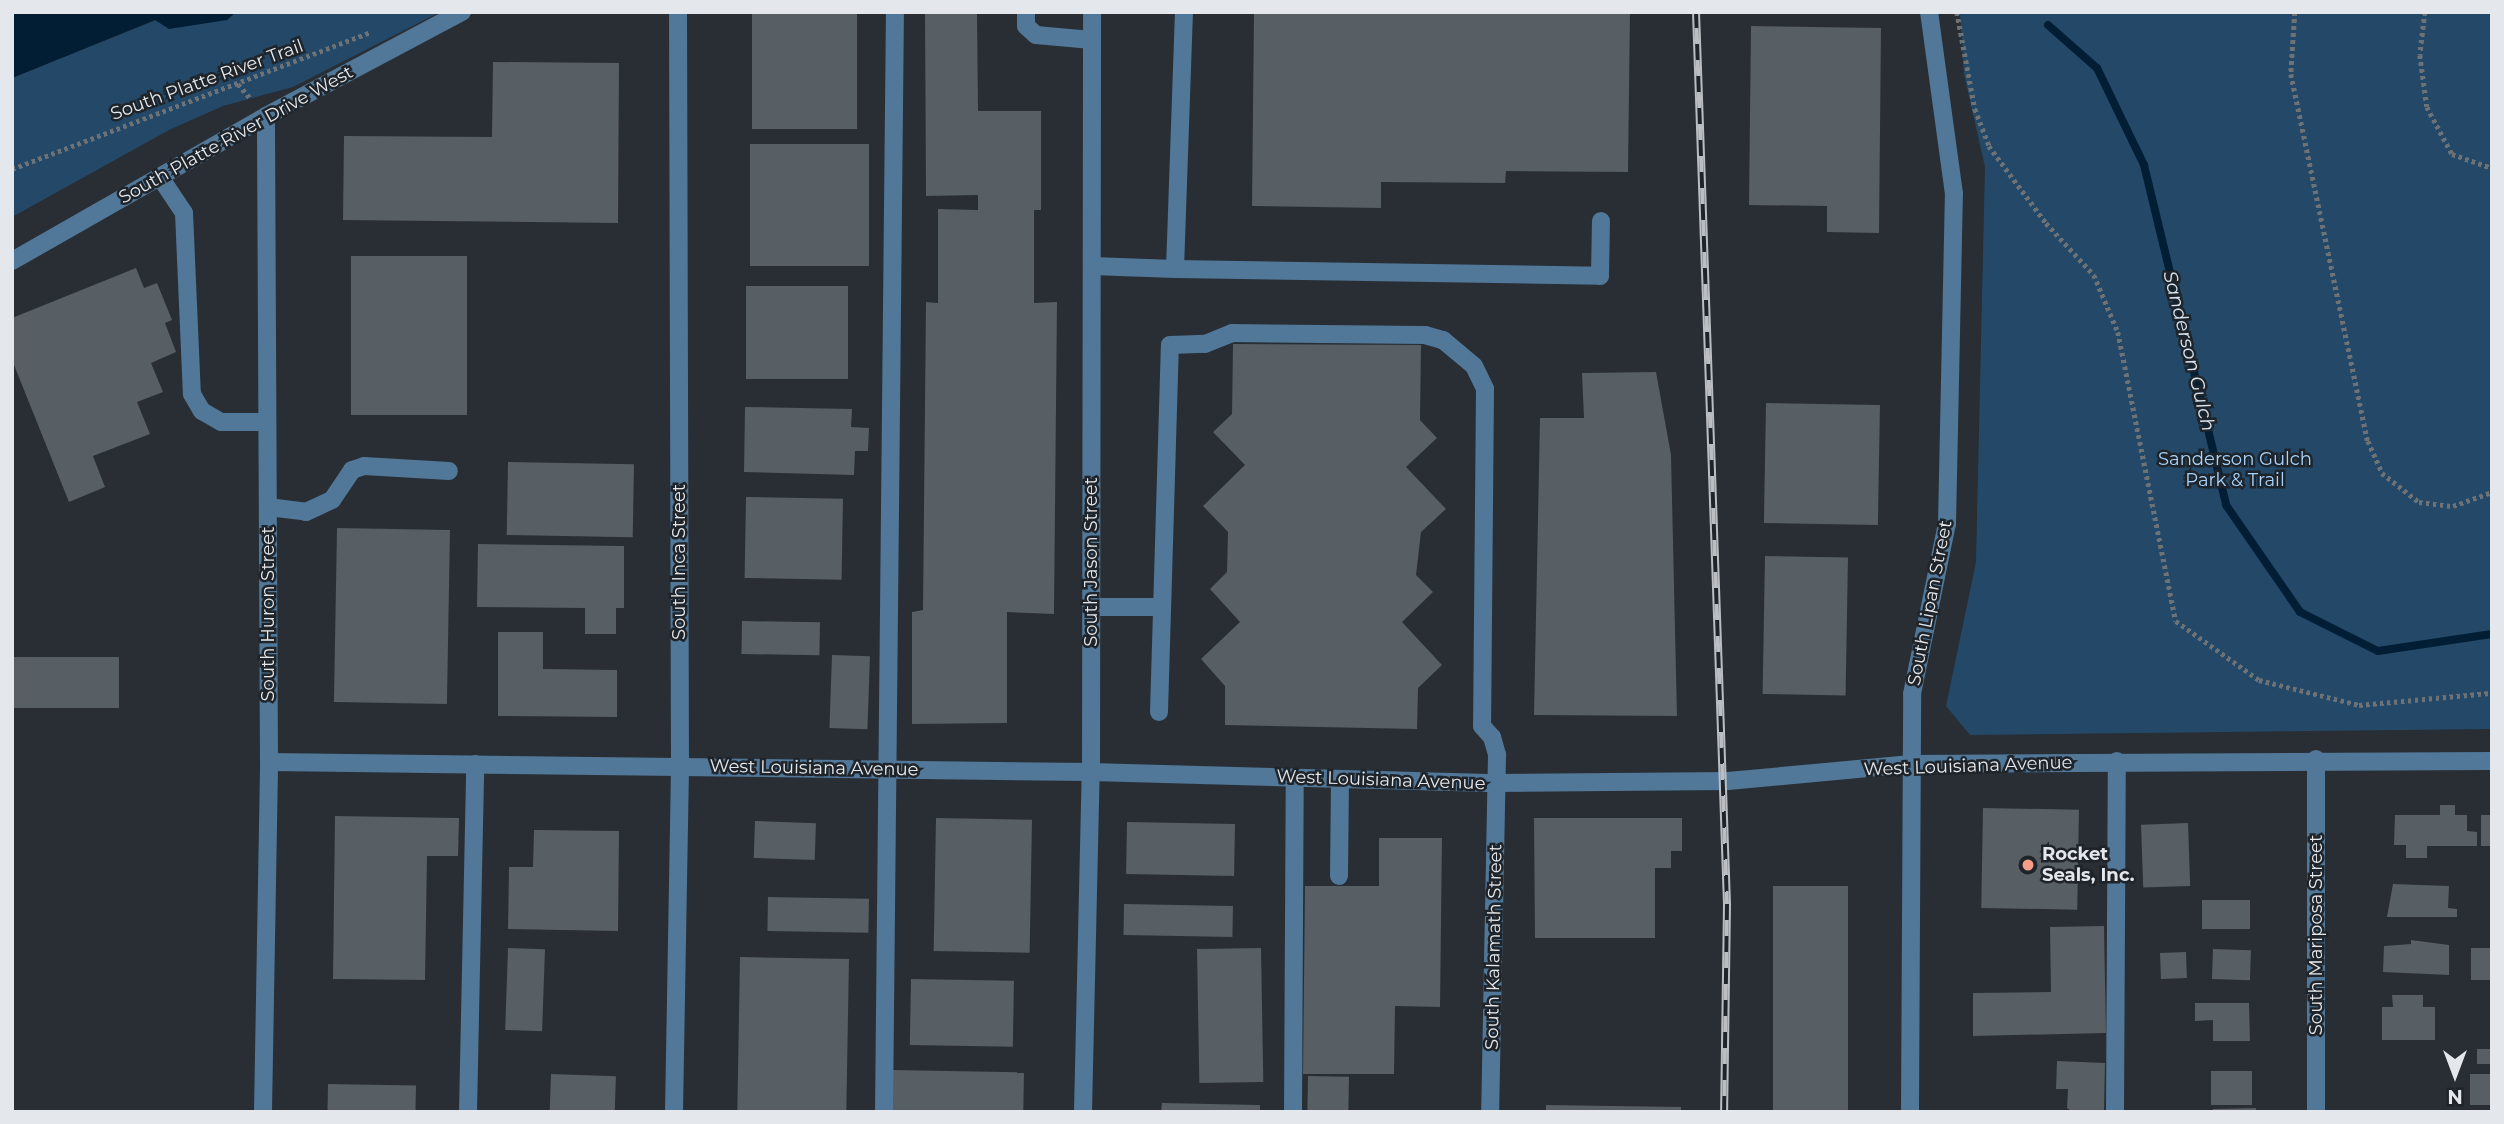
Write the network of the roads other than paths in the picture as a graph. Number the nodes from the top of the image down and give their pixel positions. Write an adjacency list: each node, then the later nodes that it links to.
1 (462, 12): 9 (street, South Platte River Drive West)
2 (678, 12): 27 (street, South Inca Street)
3 (895, 12): 28 (street)
4 (1026, 12): 8 (street)
5 (1092, 12): 8 (street, South Jason Street)
6 (1184, 12): 14 (street)
7 (1929, 12): 26 (street, South Lipan Street)
8 (1092, 40): 13 (street, South Jason Street)
9 (266, 116): 10 (street, South Platte River Drive West); 15 (street, South Huron Street)
10 (160, 177): 12 (street, South Platte River Drive West); 15 (street)
11 (1601, 221): 14 (street)
12 (12, 261)
13 (1092, 266): 14 (street); 18 (street, South Jason Street)
14 (1175, 269)
15 (267, 422): 17 (street, South Huron Street)
16 (449, 471): 17 (street)
17 (268, 507): 24 (street, South Huron Street)
18 (1091, 607): 19 (street); 29 (street, South Jason Street)
19 (1162, 607): 20 (street); 32 (street, South Kalamath Street)
20 (1159, 712)
21 (2316, 759): 22 (street, West Louisiana Avenue); 23 (street, West Louisiana Avenue); 43 (street, South Mariposa Street)
22 (2117, 761): 26 (street, West Louisiana Avenue); 42 (street)
23 (2492, 761)
24 (269, 762): 25 (street, West Louisiana Avenue); 34 (street, South Huron Street)
25 (475, 764): 27 (street, West Louisiana Avenue); 35 (street)
26 (1911, 764): 32 (street, West Louisiana Avenue); 41 (street, South Lipan Street)
27 (680, 766): 28 (street, West Louisiana Avenue); 36 (street, South Inca Street)
28 (886, 769): 29 (street, West Louisiana Avenue); 37 (street)
29 (1091, 772): 30 (street, West Louisiana Avenue); 38 (street, South Jason Street)
30 (1296, 777): 31 (street, West Louisiana Avenue); 39 (street)
31 (1340, 779): 32 (street, West Louisiana Avenue); 33 (street)
32 (1497, 783): 40 (street, South Kalamath Street)
33 (1339, 876)
34 (263, 1112)
35 (468, 1112)
36 (674, 1112)
37 (884, 1112)
38 (1083, 1112)
39 (1293, 1112)
40 (1490, 1112)
41 (1910, 1112)
42 (2115, 1112)
43 (2316, 1112)

